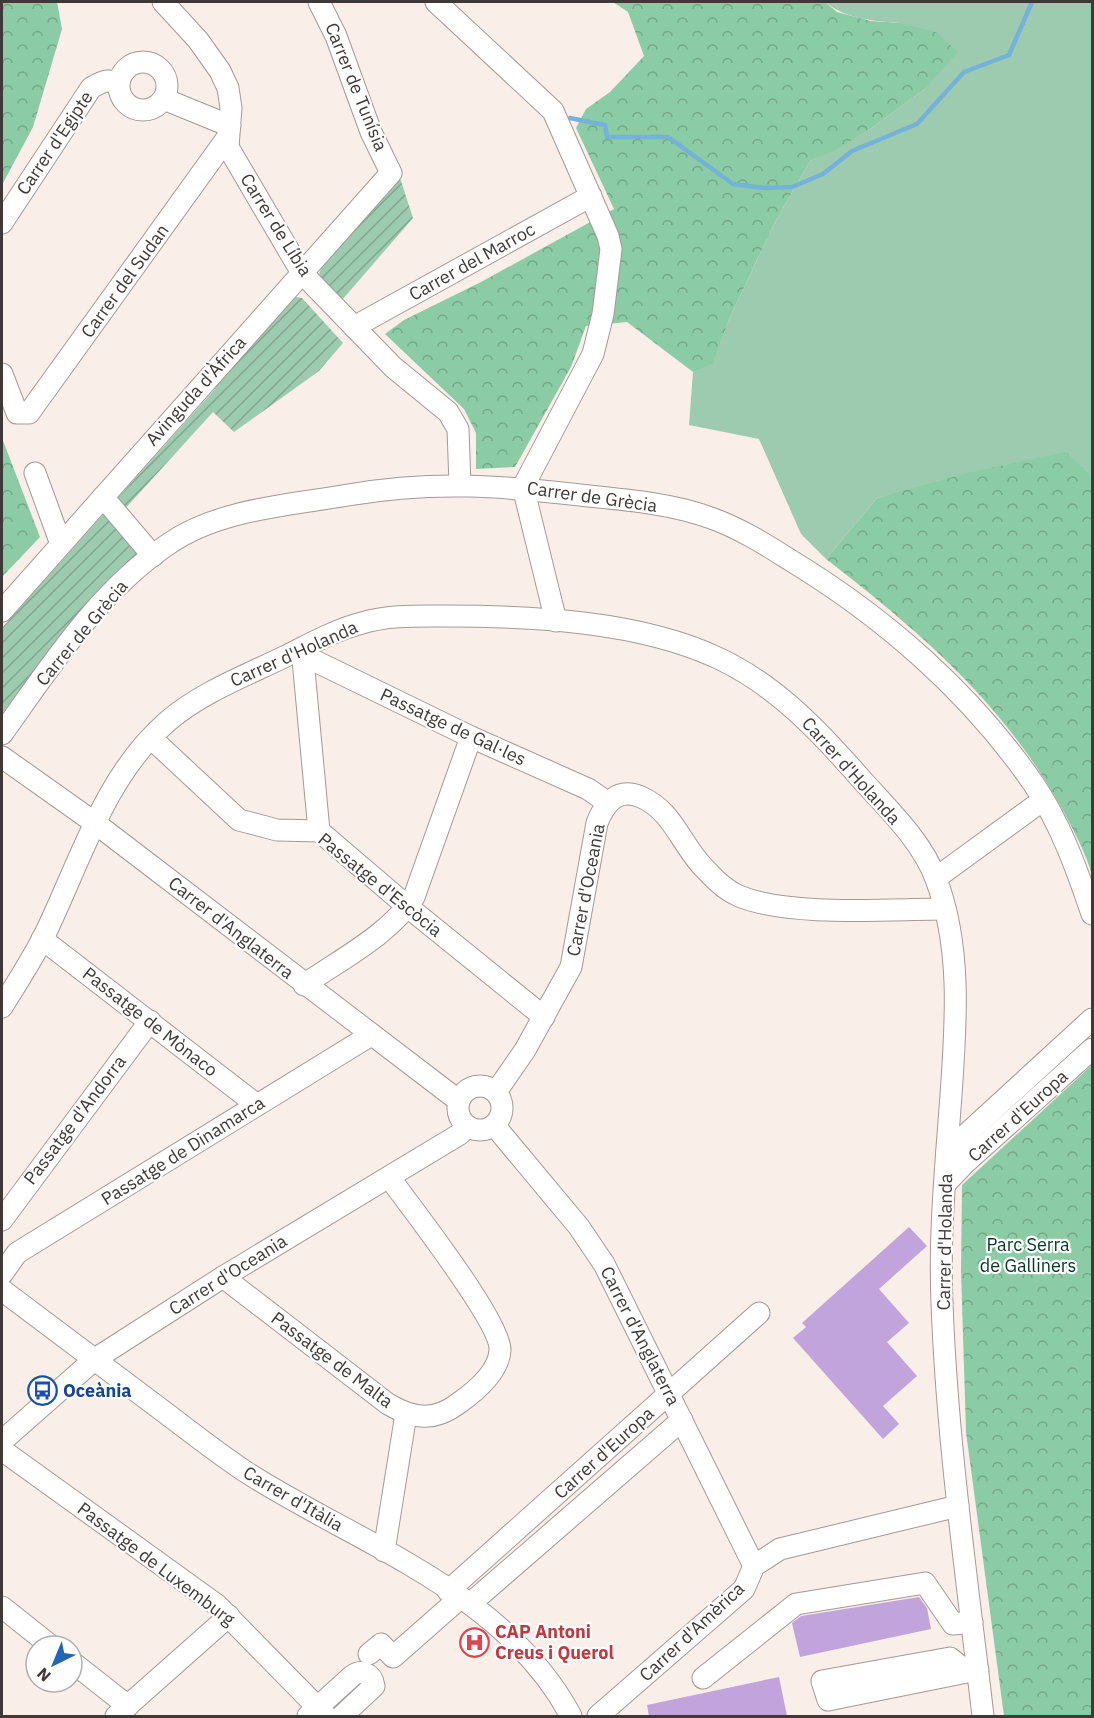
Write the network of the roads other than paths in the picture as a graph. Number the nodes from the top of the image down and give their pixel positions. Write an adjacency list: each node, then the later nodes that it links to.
1 (163, 2): 6 (street, Carrer de Líbia)
2 (319, 2): 7 (street, Carrer de Tunísia)
3 (436, 2): 8 (street)
4 (118, 84): 5 (street); 5 (street); 9 (street, Carrer d'Egipte)
5 (164, 99): 6 (street)
6 (229, 132): 10 (street, Carrer de Líbia); 12 (street, Carrer del Sudan)
7 (391, 173): 10 (street, Avinguda d'Àfrica)
8 (591, 196): 11 (street, Carrer del Marroc); 15 (street)
9 (2, 223)
10 (302, 273): 11 (street, Carrer de Líbia); 16 (street, Avinguda d'Àfrica)
11 (354, 327): 14 (street, Carrer de Líbia)
12 (2, 374)
13 (35, 473): 17 (street)
14 (460, 485): 15 (street, Carrer de Grècia); 18 (street, Carrer de Grècia)
15 (523, 487): 20 (street); 26 (street, Carrer de Grècia)
16 (103, 497): 17 (street, Avinguda d'Àfrica); 18 (street)
17 (61, 544): 19 (street, Avinguda d'Àfrica)
18 (153, 556): 22 (street, Carrer de Grècia)
19 (2, 611)
20 (556, 621): 21 (street, Carrer d'Holanda); 30 (street, Carrer d'Holanda)
21 (302, 649): 23 (street, Passatge de Gal·les); 24 (street, Carrer d'Holanda); 29 (street)
22 (2, 734)
23 (471, 737): 27 (street, Passatge de Gal·les); 31 (street)
24 (151, 738): 28 (street, Carrer d'Holanda); 29 (street, Passatge d'Escòcia)
25 (2, 757): 28 (street, Carrer d'Anglaterra)
26 (1043, 800): 30 (street); 33 (street, Carrer de Grècia)
27 (607, 802): 32 (street, Carrer d'Oceania); 37 (street, Carrer d'Oceania)
28 (95, 823): 34 (street, Carrer d'Holanda); 35 (street, Carrer d'Anglaterra)
29 (320, 831): 31 (street, Passatge d'Escòcia)
30 (936, 878): 32 (street, Carrer d'Holanda)
31 (408, 908): 35 (street); 37 (street, Passatge d'Escòcia)
32 (945, 909): 47 (street, Carrer d'Holanda)
33 (1092, 914)
34 (42, 939): 36 (street, Carrer d'Holanda); 39 (street, Passatge de Mònaco)
35 (304, 985): 40 (street, Carrer d'Anglaterra)
36 (2, 1007)
37 (544, 1017): 42 (street, Carrer d'Oceania)
38 (1092, 1019): 47 (street, Carrer d'Europa)
39 (150, 1021): 44 (street, Passatge de Mònaco); 50 (street, Passatge d'Andorra)
40 (371, 1035): 43 (street, Carrer d'Anglaterra); 44 (street, Passatge de Dinamarca)
41 (1092, 1049): 49 (street, Carrer d'Europa)
42 (496, 1092): 43 (street); 45 (street)
43 (459, 1101): 46 (street)
44 (257, 1105): 52 (street, Passatge de Dinamarca)
45 (494, 1125): 46 (street); 58 (street, Carrer d'Anglaterra)
46 (467, 1126): 48 (street, Carrer d'Oceania)
47 (947, 1152): 49 (street, Carrer d'Holanda)
48 (389, 1177): 54 (street, Carrer d'Oceania); 59 (street, Passatge de Malta)
49 (945, 1184): 63 (street, Carrer d'Holanda)
50 (2, 1220)
51 (2, 1228): 52 (street)
52 (27, 1247): 53 (street, Passatge de Dinamarca)
53 (2, 1274)
54 (223, 1277): 57 (street, Carrer d'Oceania); 59 (street, Passatge de Malta)
55 (2, 1290): 57 (street, Carrer d'Itàlia)
56 (759, 1313): 58 (street, Carrer d'Europa)
57 (94, 1359): 61 (street, Carrer d'Oceania); 64 (street, Carrer d'Itàlia)
58 (669, 1394): 60 (street, Carrer d'Anglaterra); 66 (street, Carrer d'Europa)
59 (406, 1414): 64 (street)
60 (682, 1420): 65 (street, Carrer d'Anglaterra); 66 (street, Carrer d'Europa)
61 (2, 1441)
62 (2, 1450): 68 (street, Passatge de Luxemburg)
63 (958, 1506): 65 (street, Carrer d'Amèrica); 69 (street, Carrer d'Holanda)
64 (384, 1551): 66 (street, Carrer d'Itàlia)
65 (754, 1566): 79 (street, Carrer d'Amèrica)
66 (460, 1597): 71 (street, Carrer d'Europa); 78 (street, Carrer d'Itàlia)
67 (2, 1607): 70 (street)
68 (229, 1616): 75 (street); 76 (street, Passatge de Luxemburg)
69 (972, 1622): 72 (street, Carrer d'Holanda); 74 (street)
70 (36, 1634)
71 (369, 1654)
72 (972, 1671): 72 (street); 80 (street, Carrer d'Holanda)
73 (84, 1674): 75 (street)
74 (703, 1678)
75 (122, 1711)
76 (317, 1713): 77 (street)
77 (342, 1716)
78 (571, 1716)
79 (598, 1716)
80 (983, 1716)

